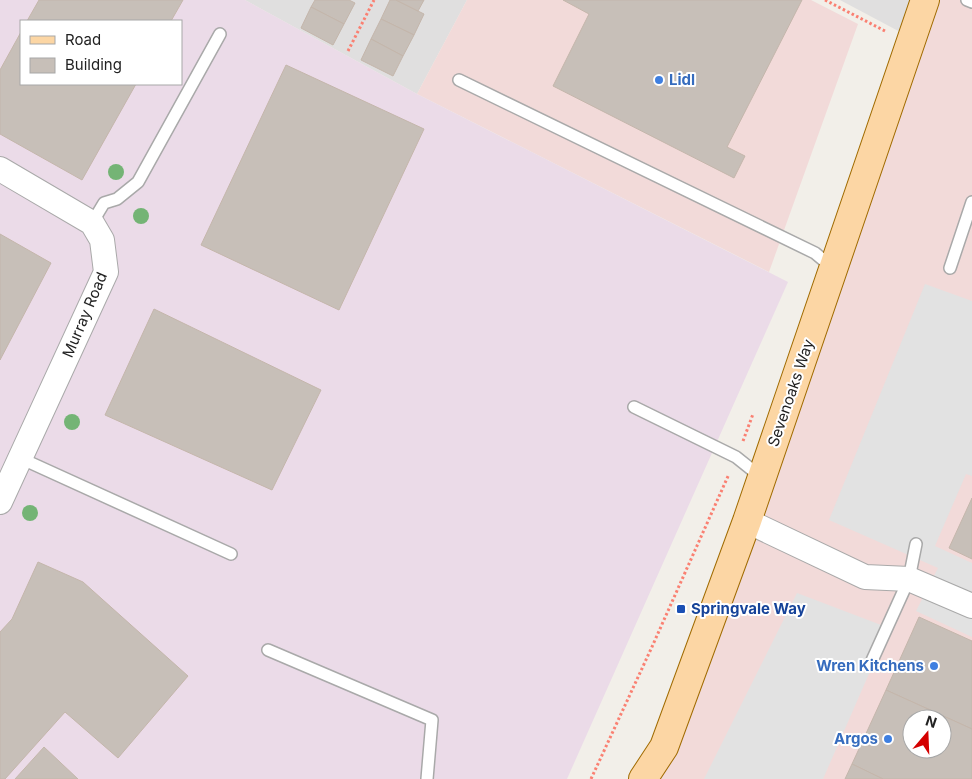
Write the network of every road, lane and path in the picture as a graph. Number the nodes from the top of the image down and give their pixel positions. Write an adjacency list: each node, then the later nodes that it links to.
1 (374, 0): 8 (path)
2 (825, 0): 7 (path)
3 (925, 0): 13 (main road, Sevenoaks Way)
4 (967, 0): 5 (lane)
5 (972, 2)
6 (220, 34): 12 (lane)
7 (892, 34)
8 (348, 51)
9 (459, 80): 13 (lane)
10 (0, 169): 12 (street)
11 (972, 202): 14 (lane)
12 (92, 223): 18 (street, Murray Road)
13 (833, 268): 19 (main road, Sevenoaks Way)
14 (950, 268)
15 (634, 407): 17 (lane)
16 (753, 412): 17 (path)
17 (736, 457): 19 (lane); 29 (path)
18 (20, 458): 20 (street, Murray Road); 23 (lane)
19 (762, 478): 21 (main road, Sevenoaks Way)
20 (0, 502)
21 (747, 522): 24 (street); 30 (main road, Sevenoaks Way)
22 (916, 544): 24 (lane)
23 (231, 554)
24 (909, 579): 25 (street); 27 (lane)
25 (972, 606)
26 (268, 650): 28 (lane)
27 (870, 665)
28 (427, 779)
29 (591, 779)
30 (643, 779)

